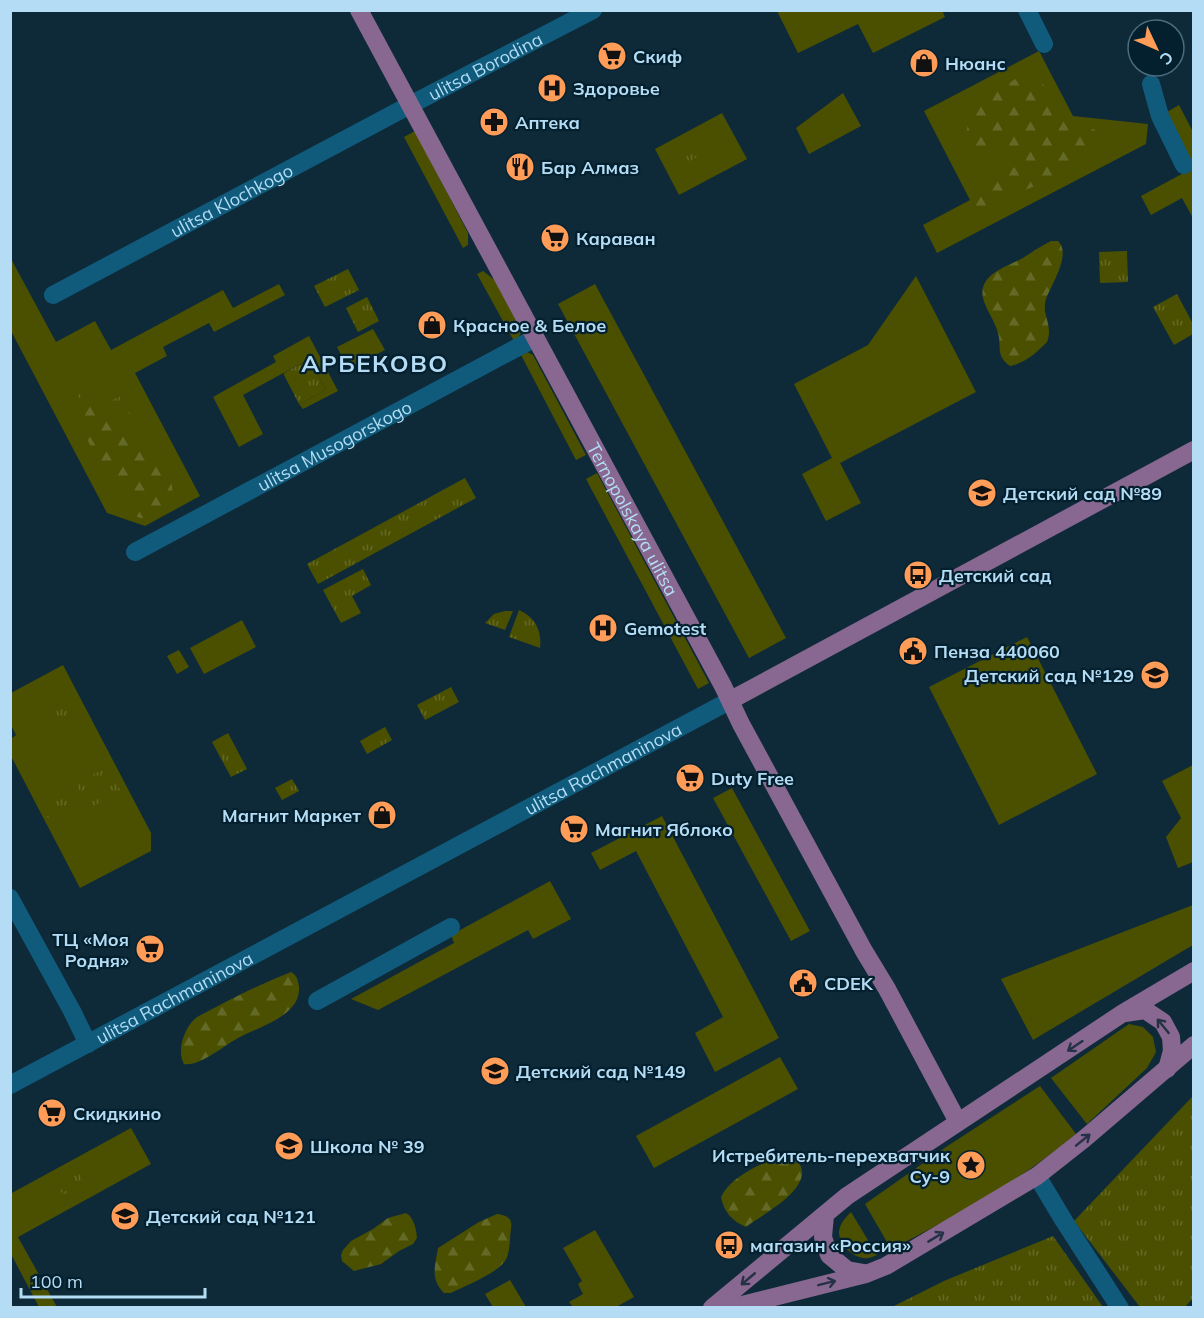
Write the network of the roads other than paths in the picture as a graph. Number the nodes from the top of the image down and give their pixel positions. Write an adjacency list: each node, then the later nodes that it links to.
1 (359, 10): 6 (main road, Ternopolskaya ulitsa)
2 (592, 10): 6 (street, ulitsa Borodina)
3 (1027, 10): 4 (street)
4 (1044, 44)
5 (1150, 84): 7 (street)
6 (410, 105): 8 (street, ulitsa Klochkogo); 9 (main road, Ternopolskaya ulitsa)
7 (1184, 165)
8 (53, 295)
9 (535, 338): 11 (street, ulitsa Musogorskogo); 12 (main road, Ternopolskaya ulitsa)
10 (1194, 450): 12 (main road, ulitsa Rachmaninova)
11 (135, 552)
12 (730, 700): 18 (street, ulitsa Rachmaninova); 22 (main road, Ternopolskaya ulitsa)
13 (10, 898): 18 (street)
14 (451, 927): 16 (street)
15 (1194, 971): 17 (main road)
16 (316, 1001)
17 (1123, 1013): 20 (main road, one-way to 17); 22 (main road, one-way to 22)
18 (88, 1044): 21 (street, ulitsa Rachmaninova)
19 (1194, 1045): 20 (main road)
20 (1167, 1069): 23 (main road, one-way to 20)
21 (10, 1085)
22 (958, 1122): 24 (main road)
23 (1037, 1176): 25 (main road, one-way to 23); 28 (street)
24 (825, 1215): 25 (main road); 26 (main road, one-way to 26)
25 (866, 1274): 27 (main road, one-way to 25)
26 (712, 1308)
27 (729, 1308)
28 (1120, 1308)

